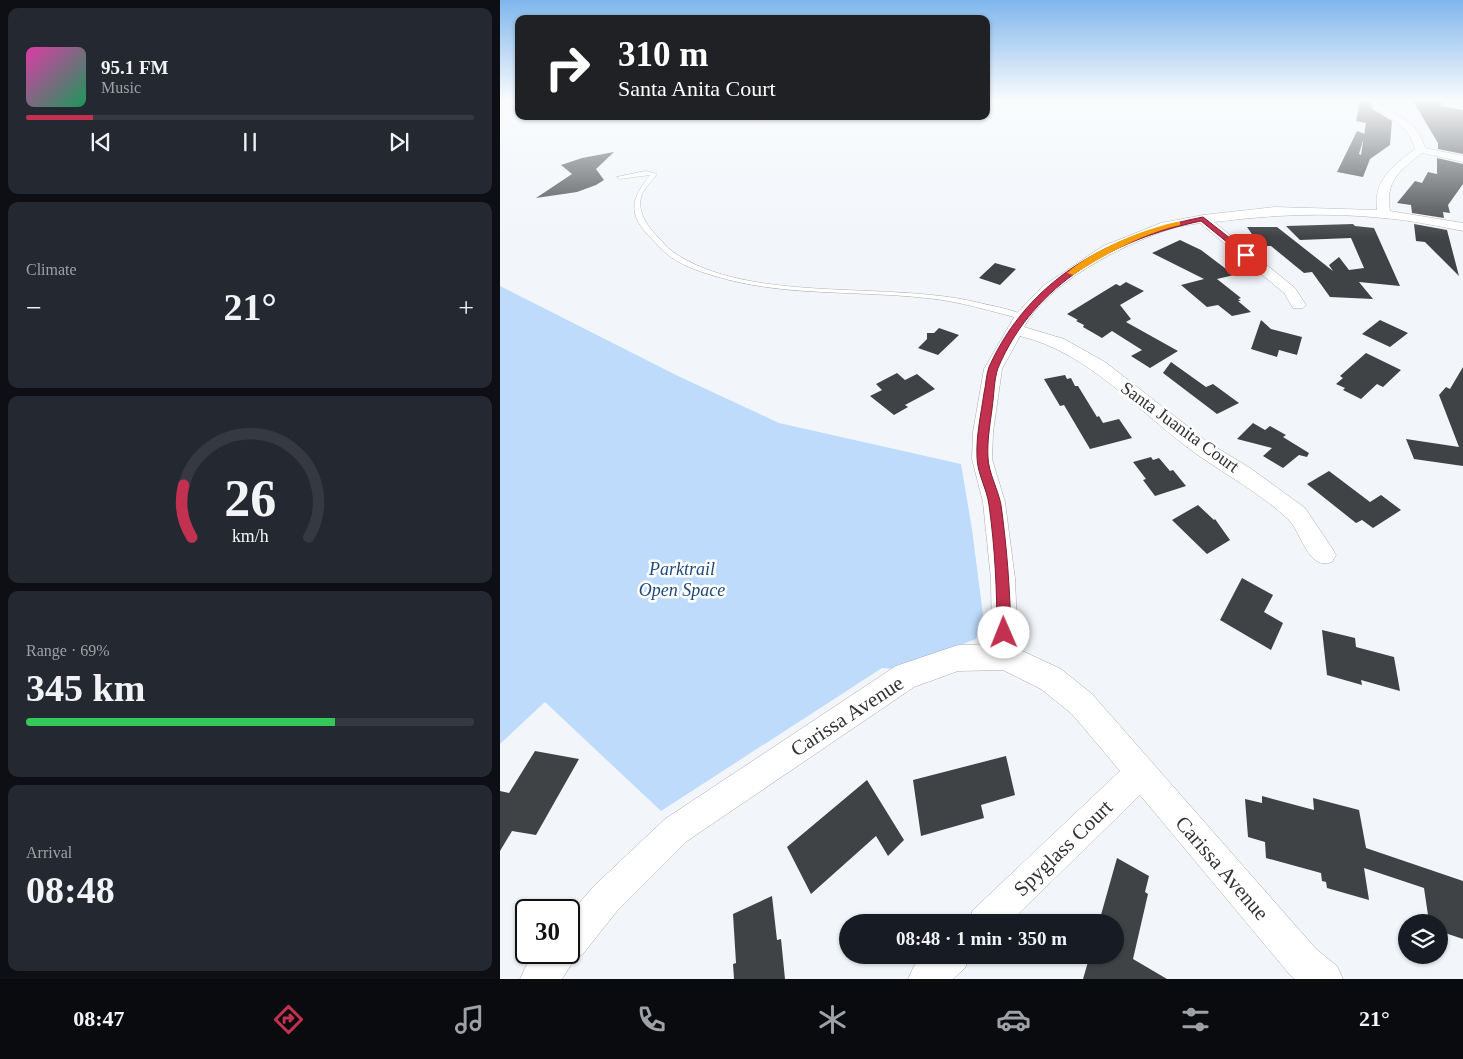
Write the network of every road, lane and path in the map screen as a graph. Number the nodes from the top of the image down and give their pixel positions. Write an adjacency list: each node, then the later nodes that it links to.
1 (1419, 147): 2 (street)
2 (1420, 150): 3 (street); 5 (street)
3 (1463, 159)
4 (620, 177): 9 (lane)
5 (1384, 214): 6 (street); 7 (street)
6 (1203, 219): 8 (street); 9 (street)
7 (1463, 227)
8 (1298, 305)
9 (1018, 323): 10 (street, Santa Juanita Court); 11 (street)
10 (1324, 555)
11 (1005, 656): 12 (street, Carissa Avenue); 14 (street, Carissa Avenue)
12 (1140, 773): 13 (street, Spyglass Court); 19 (street, Carissa Avenue)
13 (993, 914)
14 (580, 929)
15 (551, 964): 17 (street)
16 (943, 964): 18 (street)
17 (539, 979)
18 (927, 979)
19 (1324, 979)

